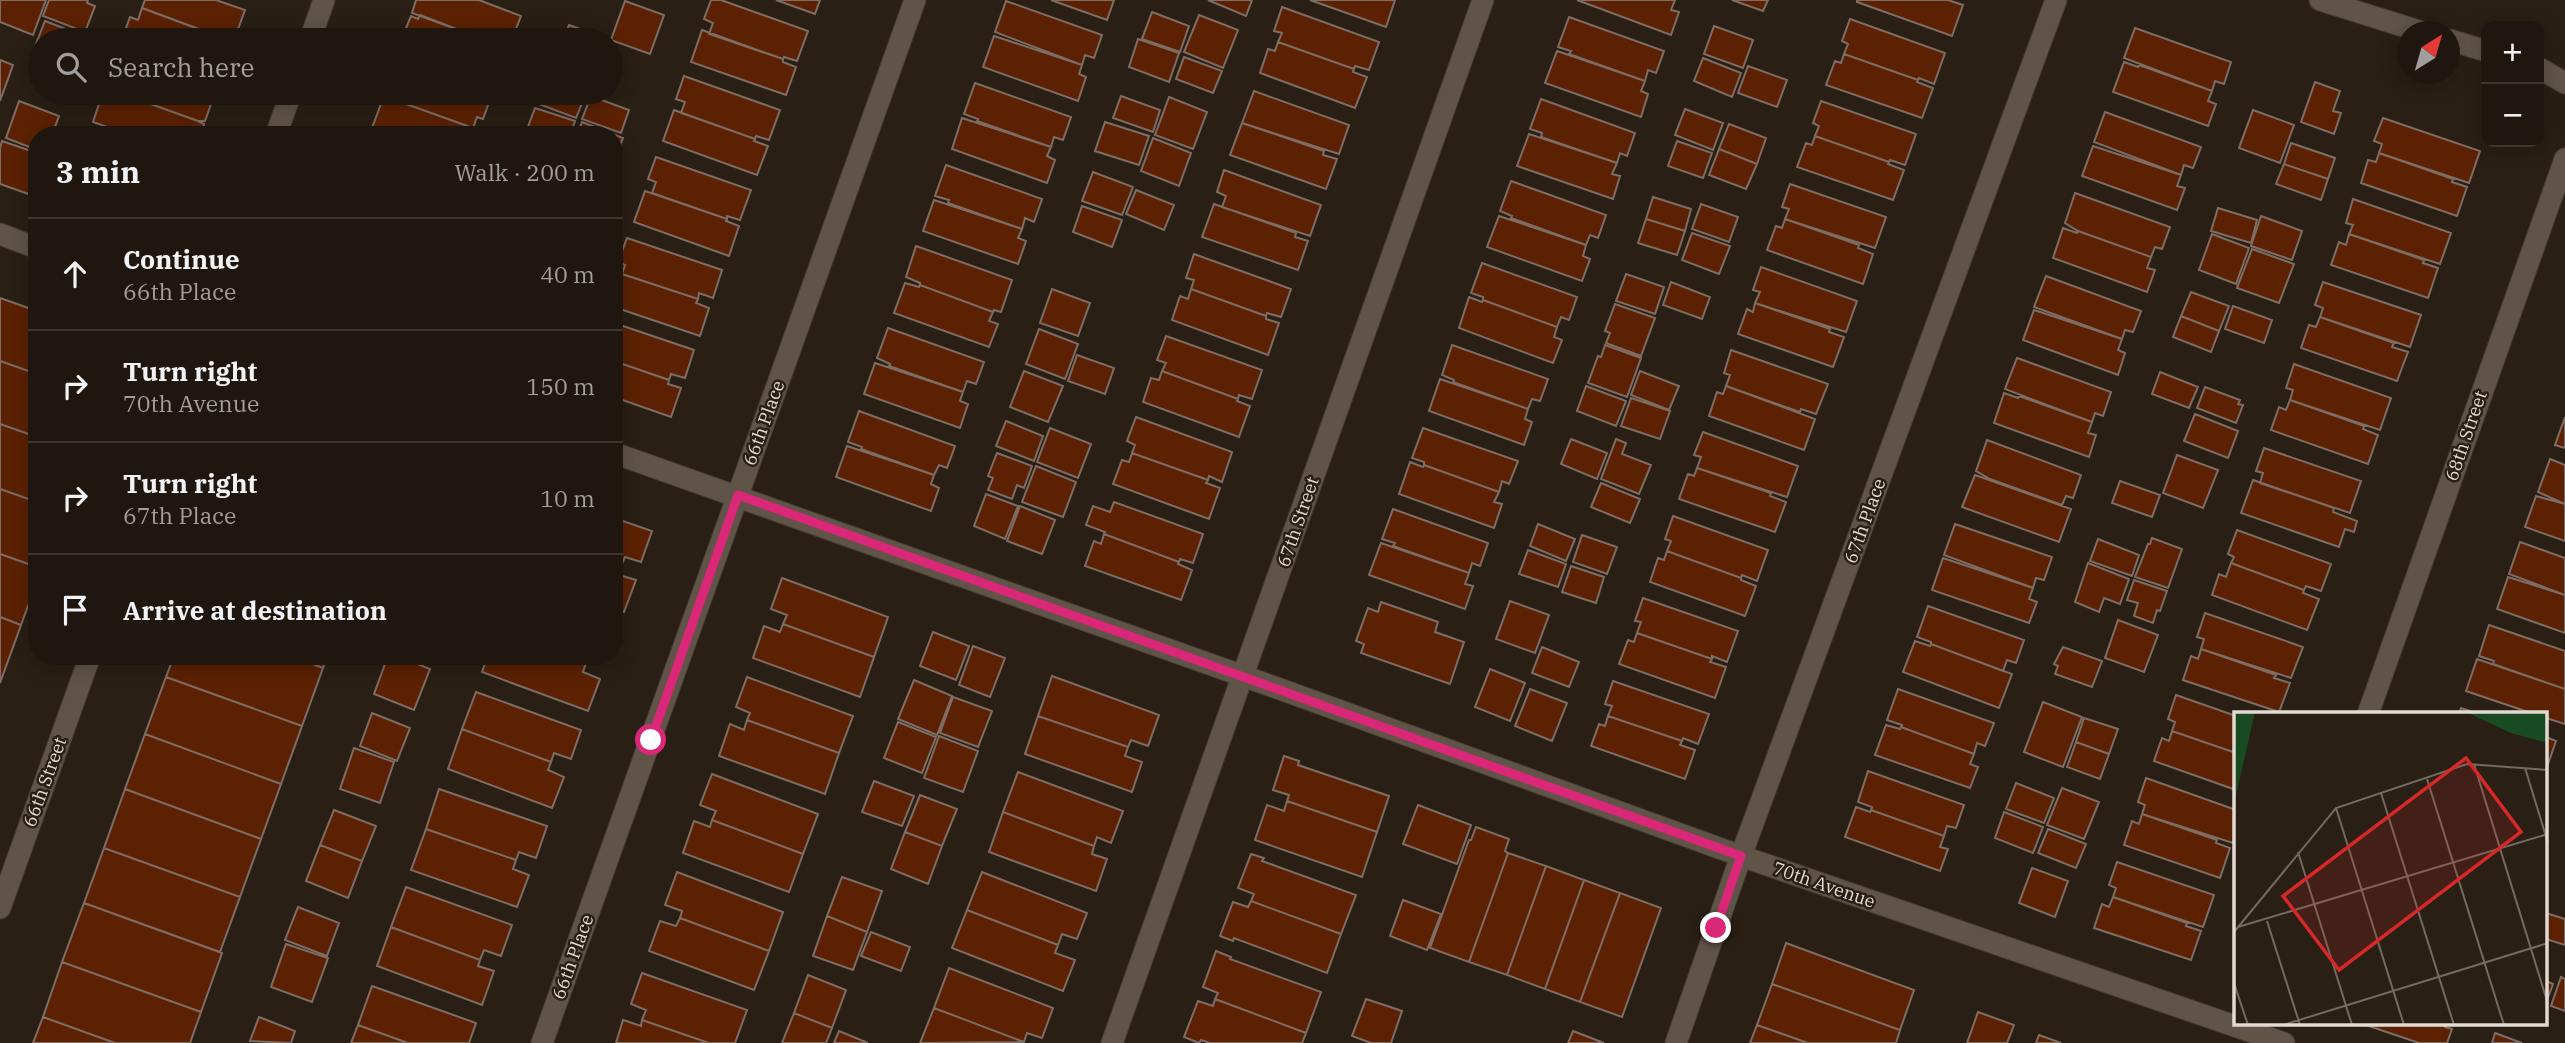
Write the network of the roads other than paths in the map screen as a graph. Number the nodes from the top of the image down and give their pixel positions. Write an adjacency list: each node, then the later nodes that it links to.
1 (324, 0): 7 (street)
2 (915, 0): 18 (street, 66th Place)
3 (1483, 0): 20 (street, 67th Street)
4 (2056, 0): 22 (street, 67th Place)
5 (2320, 0): 6 (street)
6 (2397, 24)
7 (314, 28)
8 (2460, 43): 9 (street)
9 (2481, 50)
10 (2544, 71): 11 (street)
11 (2565, 83)
12 (287, 105): 13 (street)
13 (279, 126)
14 (2565, 159): 21 (street, 68th Street)
15 (0, 234): 16 (street)
16 (28, 245)
17 (623, 456): 18 (street, 70th Avenue)
18 (738, 495): 20 (street, 70th Avenue); 27 (street, 66th Place)
19 (87, 665): 23 (street, 66th Street)
20 (1244, 676): 22 (street, 70th Avenue); 28 (street, 67th Street)
21 (2369, 712)
22 (1741, 856): 24 (street, 70th Avenue); 29 (street, 67th Place)
23 (0, 908)
24 (2234, 1026)
25 (2235, 1026): 26 (street, 70th Avenue)
26 (2255, 1033): 30 (street, 70th Avenue)
27 (542, 1043)
28 (1112, 1043)
29 (1676, 1043)
30 (2284, 1043)

